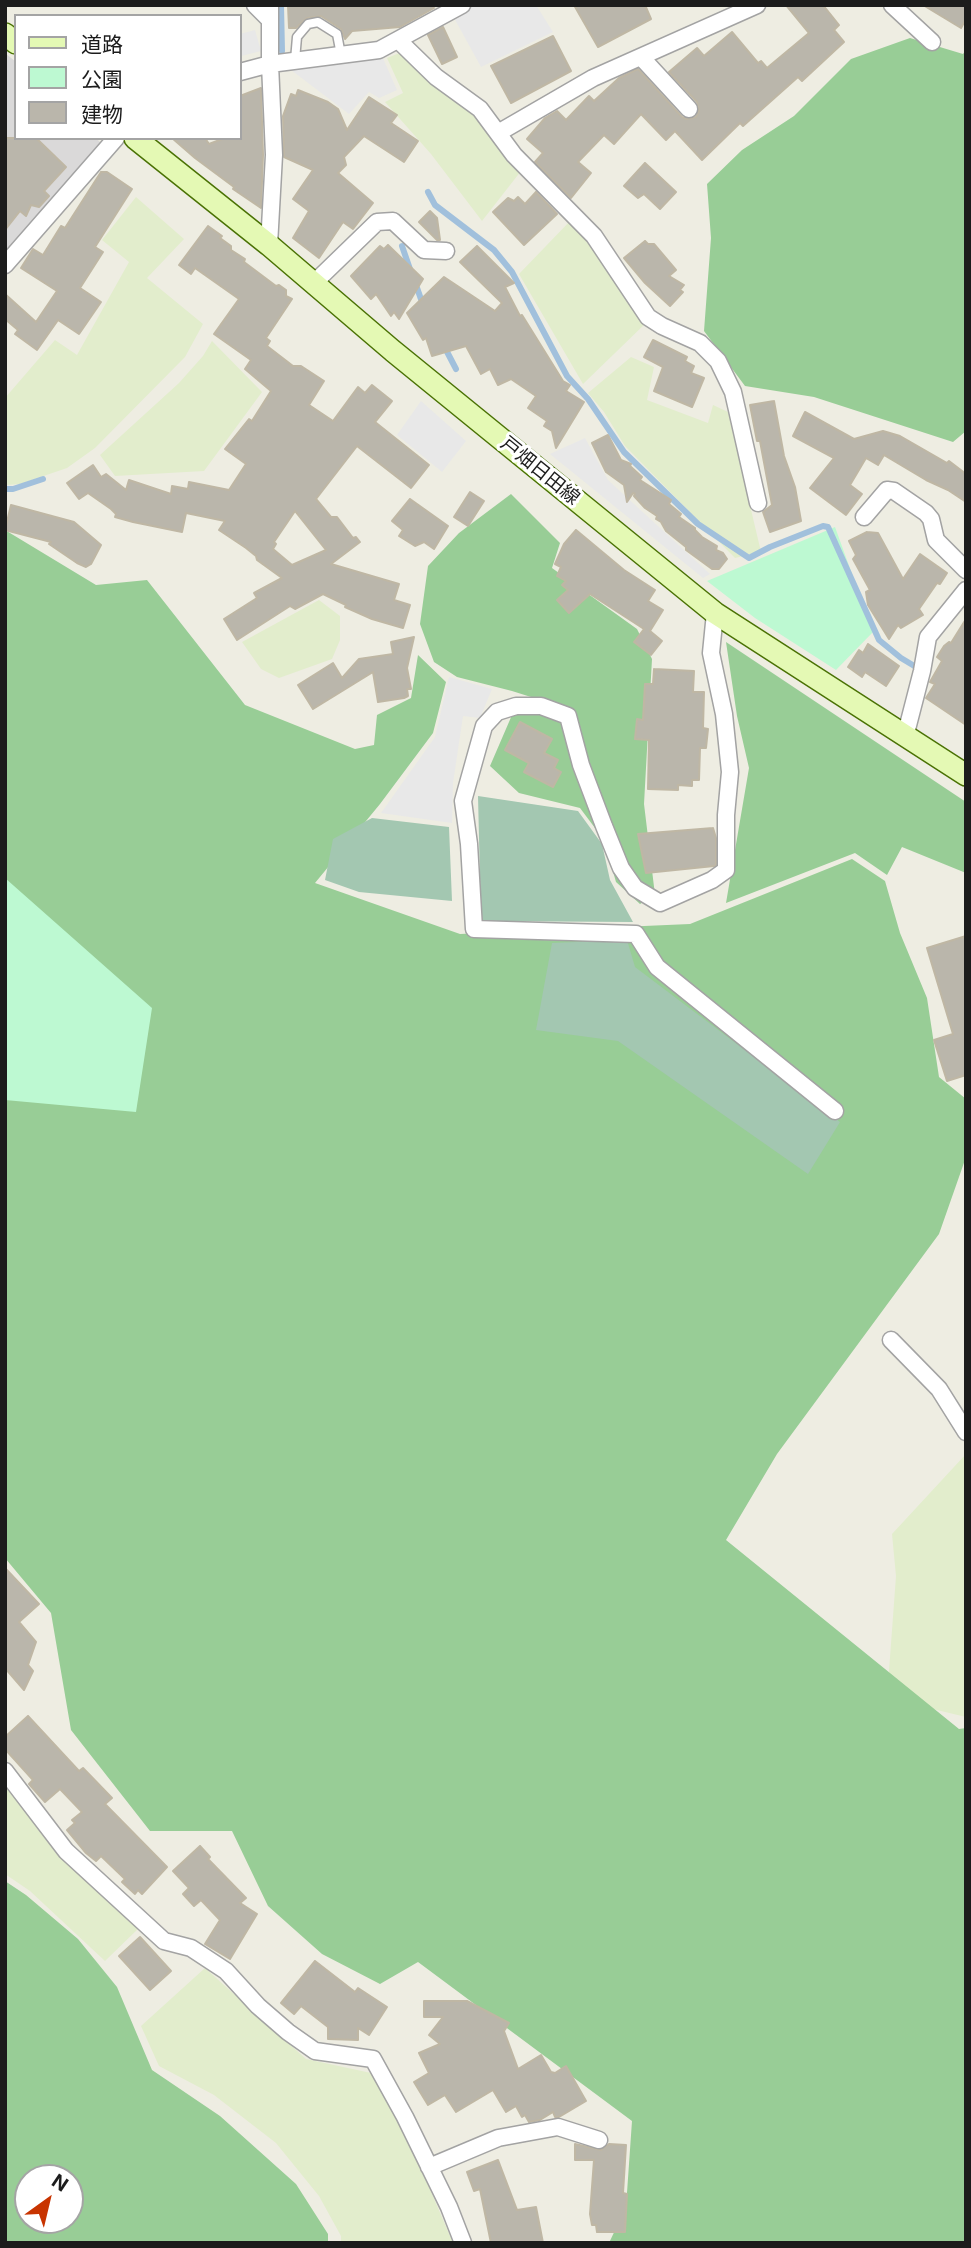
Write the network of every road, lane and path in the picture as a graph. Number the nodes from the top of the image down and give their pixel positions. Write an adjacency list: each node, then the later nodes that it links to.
1 (255, 5): 5 (street)
2 (462, 5): 6 (street)
3 (757, 5): 9 (street)
4 (891, 5): 7 (street)
5 (270, 13): 11 (street)
6 (398, 40): 8 (street); 14 (street)
7 (932, 42)
8 (341, 55): 10 (street); 10 (lane)
9 (641, 57): 13 (street); 14 (street)
10 (295, 60): 11 (street)
11 (270, 64): 12 (street); 17 (street)
12 (242, 71)
13 (689, 109)
14 (498, 132): 21 (street)
15 (114, 140): 19 (street)
16 (138, 140): 17 (main road, 戸畑日田線)
17 (269, 245): 20 (main road, 戸畑日田線)
18 (446, 251): 20 (street)
19 (5, 265)
20 (314, 283): 25 (main road, 戸畑日田線)
21 (758, 503)
22 (864, 517): 23 (street)
23 (966, 570)
24 (966, 590): 26 (street)
25 (715, 613): 26 (main road, 戸畑日田線); 28 (street)
26 (905, 737): 27 (main road, 戸畑日田線)
27 (966, 775)
28 (835, 1111)
29 (891, 1340): 30 (street)
30 (966, 1433)
31 (5, 1771): 33 (street)
32 (598, 2140): 33 (street)
33 (429, 2167): 34 (street)
34 (463, 2243)

